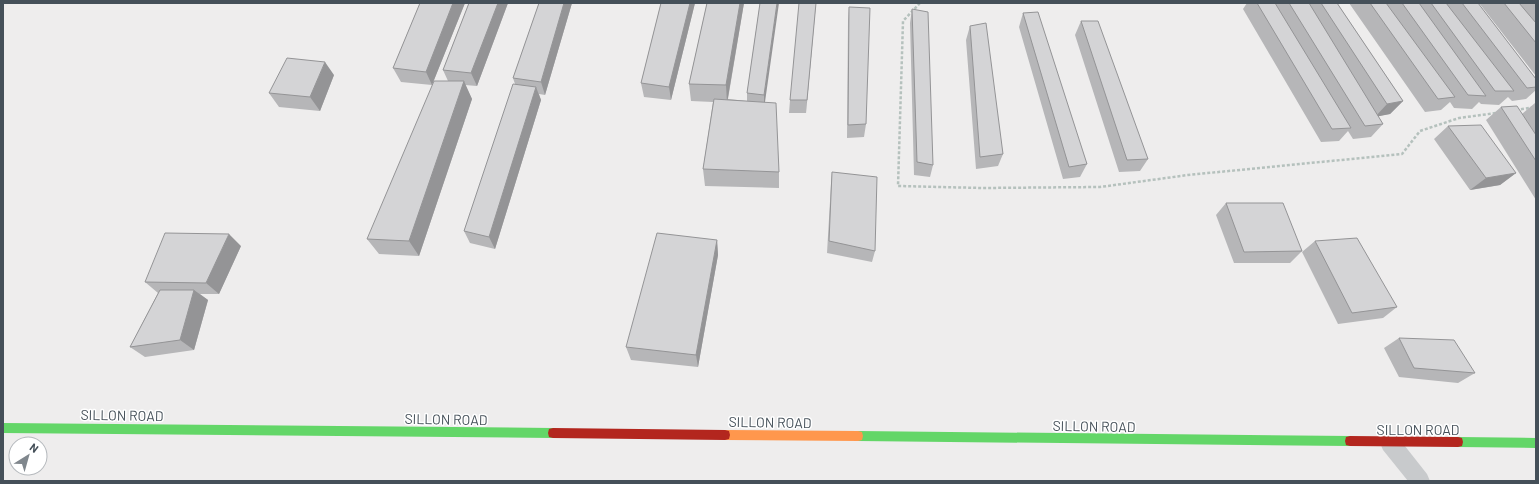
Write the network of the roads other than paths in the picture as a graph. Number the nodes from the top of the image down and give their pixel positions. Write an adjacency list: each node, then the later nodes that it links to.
1 (3, 428): 2 (main road, SILLON ROAD)
2 (1390, 443): 3 (main road, SILLON ROAD); 4 (lane)
3 (1536, 443)
4 (1420, 481)

